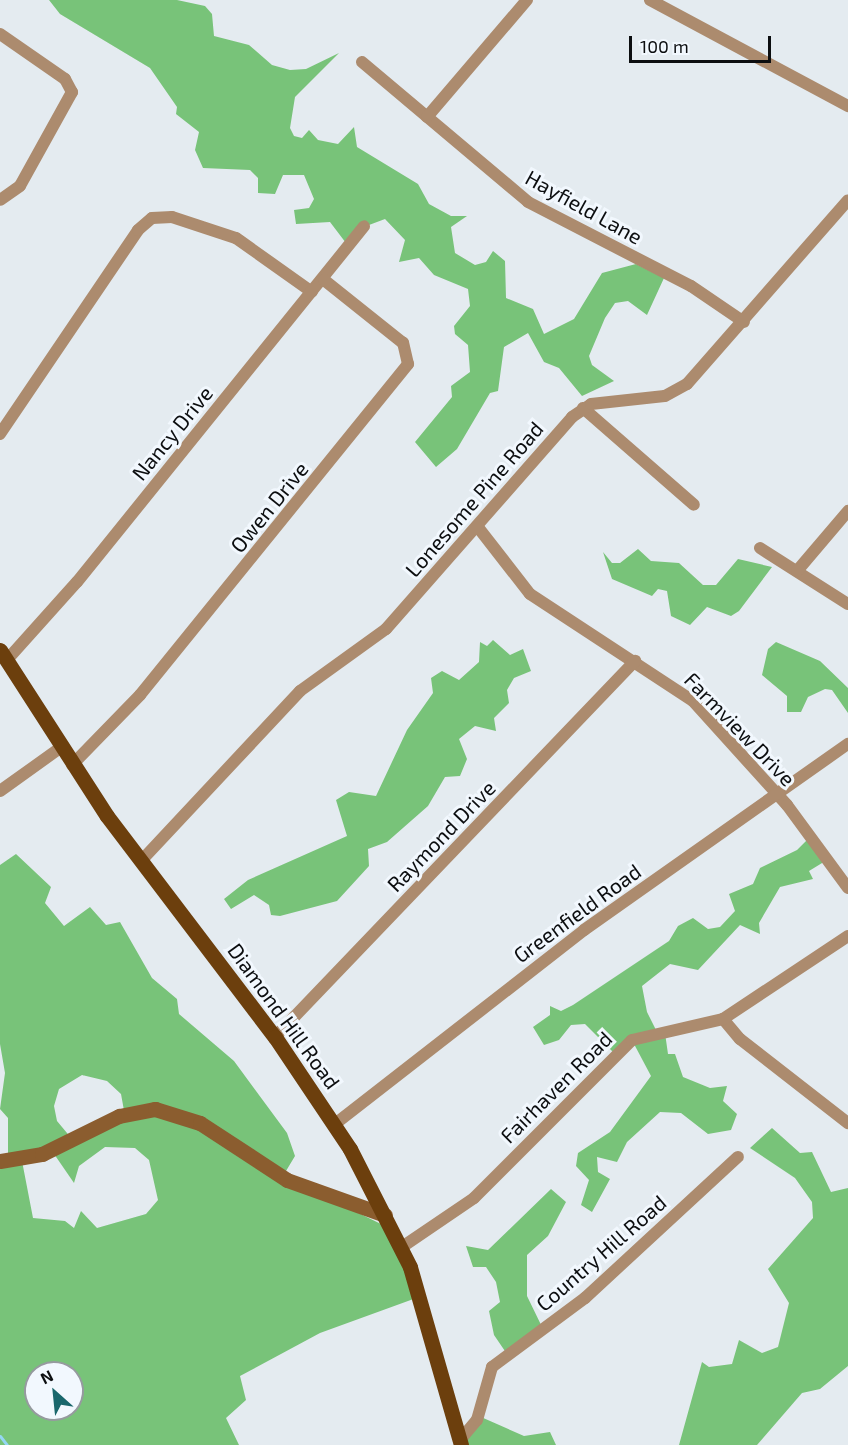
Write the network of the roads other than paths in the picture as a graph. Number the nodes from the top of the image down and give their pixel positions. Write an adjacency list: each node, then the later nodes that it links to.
1 (527, 0): 6 (street)
2 (650, 0): 5 (street)
3 (0, 34): 7 (street)
4 (362, 62): 6 (street, Hayfield Lane)
5 (848, 106)
6 (427, 117): 12 (street, Hayfield Lane)
7 (0, 200)
8 (848, 200): 12 (street)
9 (364, 226): 10 (street, Nancy Drive)
10 (324, 280): 11 (street, Nancy Drive); 25 (street, Owen Drive)
11 (312, 292): 14 (street); 21 (street, Nancy Drive)
12 (744, 322): 13 (street)
13 (583, 408): 15 (street); 17 (street, Lonesome Pine Road)
14 (0, 434)
15 (694, 505)
16 (848, 511): 19 (street)
17 (477, 526): 22 (street, Farmview Drive); 28 (street, Lonesome Pine Road)
18 (760, 548): 19 (street)
19 (797, 571): 20 (street)
20 (848, 604)
21 (3, 655): 24 (main road, Diamond Hill Road)
22 (635, 662): 27 (street, Farmview Drive); 32 (street, Raymond Drive)
23 (848, 744): 27 (street, Greenfield Road)
24 (60, 748): 25 (main road, Diamond Hill Road); 26 (street)
25 (72, 765): 28 (main road, Diamond Hill Road)
26 (0, 791)
27 (774, 795): 29 (street, Farmview Drive); 33 (street, Greenfield Road)
28 (141, 861): 32 (main road, Diamond Hill Road)
29 (848, 888)
30 (848, 936): 31 (street, Fairhaven Road)
31 (723, 1019): 34 (street); 38 (street, Fairhaven Road)
32 (275, 1037): 33 (main road, Diamond Hill Road)
33 (335, 1124): 37 (main road, Diamond Hill Road)
34 (848, 1124)
35 (738, 1157): 39 (street, Country Hill Road)
36 (0, 1161): 37 (street)
37 (385, 1215): 38 (main road, Diamond Hill Road)
38 (402, 1247): 39 (main road, Diamond Hill Road)
39 (461, 1442)

